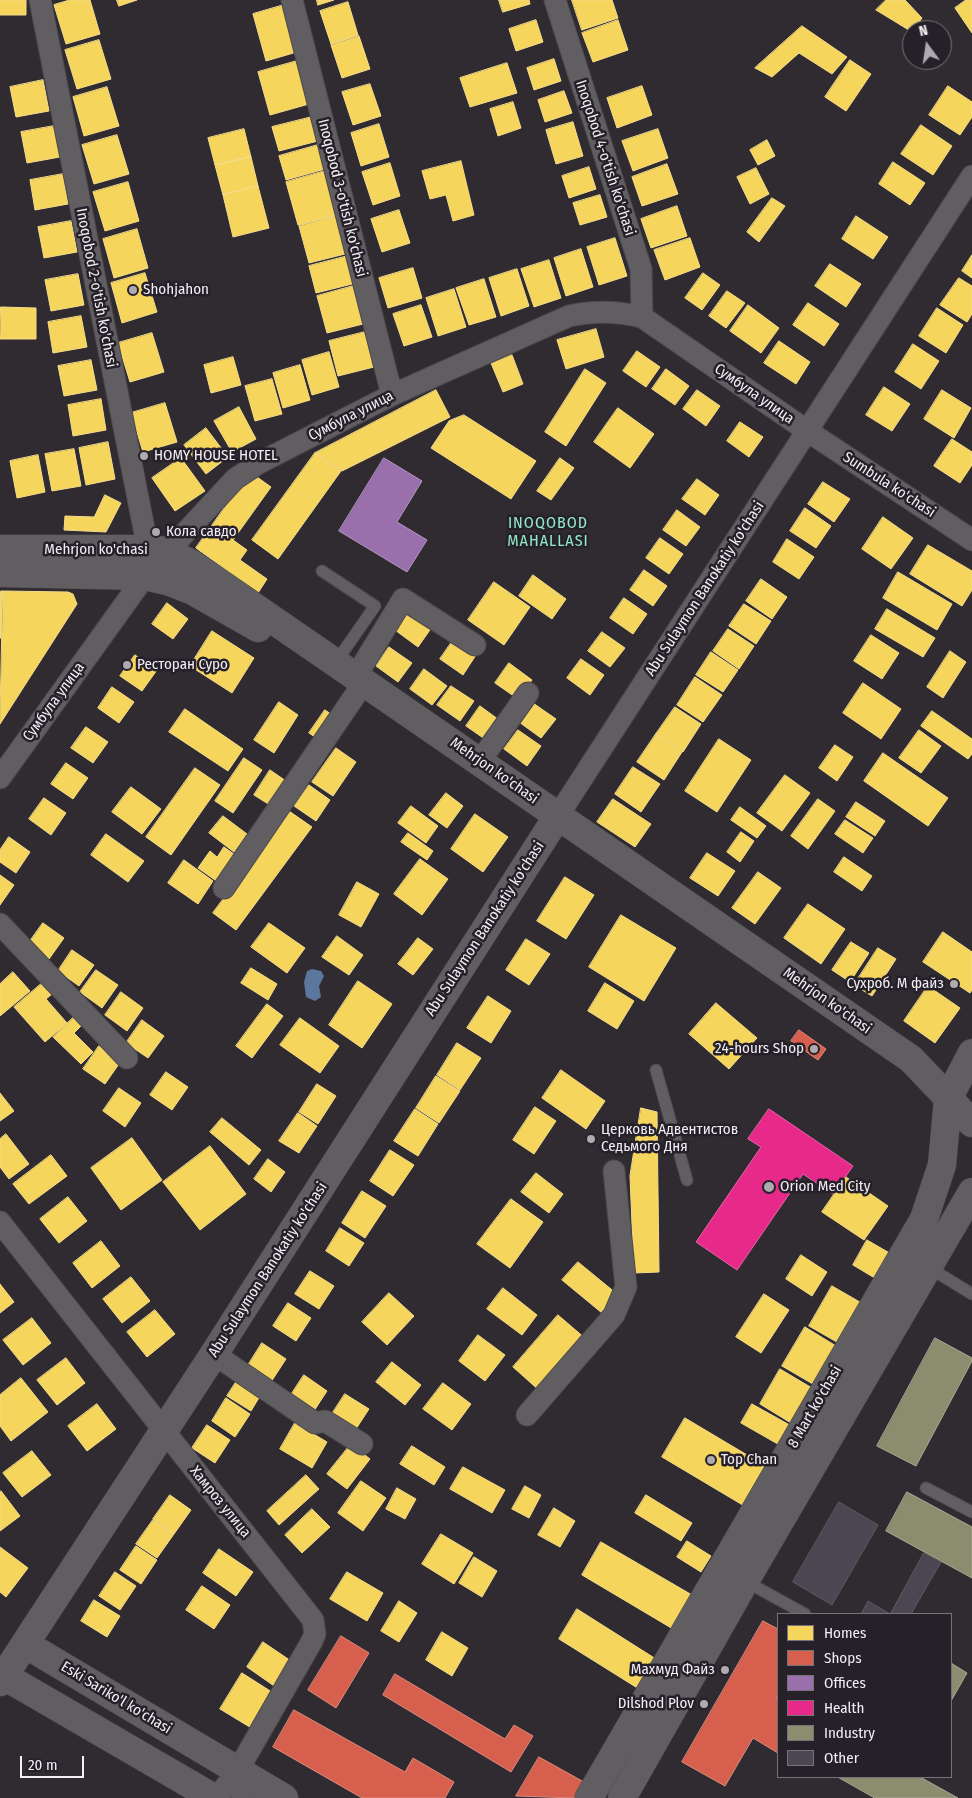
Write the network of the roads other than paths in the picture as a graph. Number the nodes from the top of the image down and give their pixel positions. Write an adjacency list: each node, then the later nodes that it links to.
1 (40, 0): 10 (street, Inoqobod 2-o'tish ko'chasi)
2 (292, 0): 6 (street, Inoqobod 3-o'tish ko'chasi)
3 (555, 0): 5 (street, Inoqobod 4-o'tish ko'chasi)
4 (972, 176): 7 (street, Abu Sulaymon Banokatiy ko'chasi)
5 (642, 317): 6 (street, Сумбула улица); 7 (street, Сумбула улица)
6 (392, 395): 10 (street, Сумбула улица)
7 (806, 430): 8 (street, Sumbula ko'chasi); 19 (street, Abu Sulaymon Banokatiy ko'chasi)
8 (972, 540)
9 (0, 549): 10 (main road, Mehrjon ko'chasi)
10 (157, 550): 13 (street, Inoqobod 2-o'tish ko'chasi); 15 (main road, Mehrjon ko'chasi)
11 (322, 571): 15 (lane)
12 (0, 573): 13 (main road, Mehrjon ko'chasi)
13 (145, 576): 15 (main road, Mehrjon ko'chasi); 18 (street, Сумбула улица)
14 (475, 645): 15 (street)
15 (349, 677): 17 (main road, Mehrjon ko'chasi); 19 (main road, Mehrjon ko'chasi); 20 (street)
16 (528, 694): 17 (street)
17 (480, 762): 19 (main road, Mehrjon ko'chasi)
18 (0, 778)
19 (554, 822): 25 (main road, Mehrjon ko'chasi); 27 (main road, Mehrjon ko'chasi); 35 (main road, Abu Sulaymon Banokatiy ko'chasi)
20 (224, 888)
21 (0, 924): 23 (street)
22 (972, 1054): 24 (main road); 25 (main road); 27 (main road, 8 Mart ko'chasi)
23 (127, 1058)
24 (972, 1058)
25 (911, 1059): 27 (main road, Mehrjon ko'chasi)
26 (656, 1070): 30 (lane)
27 (948, 1099): 28 (main road, Mehrjon ko'chasi); 48 (main road, 8 Mart ko'chasi)
28 (972, 1123)
29 (614, 1171): 36 (street)
30 (687, 1180)
31 (972, 1192): 33 (main road, 8 Mart ko'chasi)
32 (0, 1222): 37 (street, Хамроз улица)
33 (928, 1267): 34 (lane); 41 (main road, 8 Mart ko'chasi)
34 (972, 1294)
35 (214, 1354): 37 (main road, Abu Sulaymon Banokatiy ko'chasi); 38 (street)
36 (527, 1416)
37 (164, 1432): 43 (main road, Abu Sulaymon Banokatiy ko'chasi); 45 (street, Хамроз улица)
38 (362, 1444)
39 (926, 1488): 40 (lane)
40 (972, 1512)
41 (745, 1581): 42 (lane); 49 (main road, 8 Mart ko'chasi)
42 (803, 1613)
43 (25, 1644): 44 (main road, Abu Sulaymon Banokatiy ko'chasi); 45 (main road, Eski Sariko'l ko'chasi)
44 (2, 1679): 46 (main road)
45 (245, 1783): 46 (street, Хамроз улица); 47 (main road, Eski Sariko'l ko'chasi)
46 (216, 1798)
47 (284, 1798)
48 (590, 1798)
49 (622, 1798)

